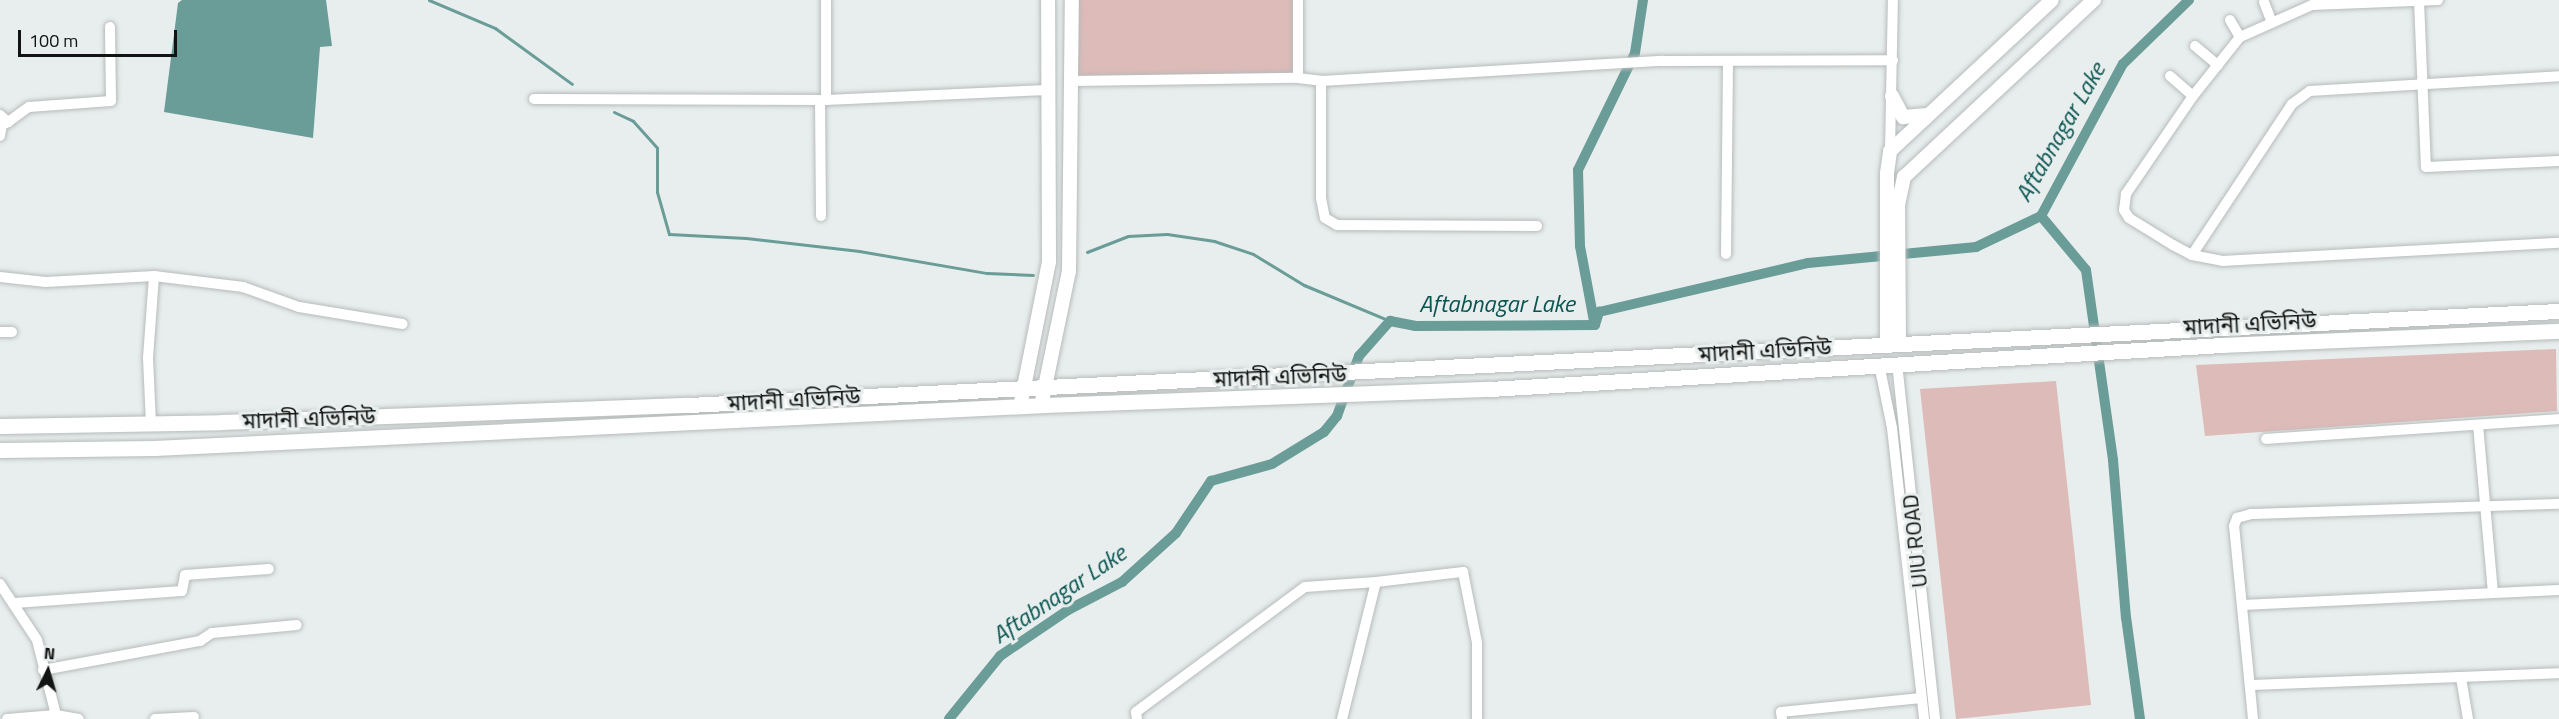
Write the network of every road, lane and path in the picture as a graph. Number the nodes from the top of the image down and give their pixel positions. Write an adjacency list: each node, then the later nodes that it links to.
1 (826, 0): 32 (street)
2 (1048, 0): 28 (street)
3 (1072, 0): 25 (street)
4 (1298, 0): 24 (street)
5 (1893, 0): 19 (street)
6 (2052, 0): 33 (street)
7 (2094, 0): 37 (street)
8 (2438, 0): 10 (street)
9 (2366, 1): 10 (street); 13 (street)
10 (2419, 1): 27 (street)
11 (2264, 2): 15 (street)
12 (2312, 2): 13 (street); 15 (street)
13 (2338, 2)
14 (2230, 20): 17 (street)
15 (2272, 23): 17 (street)
16 (110, 27): 34 (street)
17 (2240, 37): 21 (street)
18 (2195, 46): 21 (street)
19 (1893, 60): 20 (street); 29 (street)
20 (1728, 62): 26 (street); 41 (street)
21 (2218, 65): 30 (street)
22 (2170, 76): 30 (street)
23 (2559, 76): 27 (street)
24 (1298, 78): 25 (street); 26 (street)
25 (1073, 81): 28 (street); 55 (street)
26 (1321, 81): 39 (street)
27 (2425, 84): 36 (street); 42 (street)
28 (1049, 90): 32 (street); 54 (street)
29 (1892, 96): 33 (street); 35 (street)
30 (2193, 96): 42 (street)
31 (534, 99): 32 (street)
32 (823, 100): 38 (street)
33 (1931, 113): 35 (street)
34 (2, 124)
35 (1890, 151): 37 (street)
36 (2559, 161)
37 (1892, 205): 50 (street)
38 (821, 216)
39 (1537, 226)
40 (2559, 243): 42 (street)
41 (1726, 254)
42 (2192, 255)
43 (154, 276): 44 (street); 46 (street); 63 (street)
44 (0, 277)
45 (2559, 311): 50 (main road, মাদানী এভিনিউ)
46 (403, 324)
47 (0, 332): 48 (street)
48 (12, 332)
49 (2559, 332): 51 (main road, মাদানী এভিনিউ)
50 (1893, 343): 53 (main road, মাদানী এভিনিউ)
51 (1897, 363): 52 (main road, মাদানী এভিনিউ); 71 (street, UIU ROAD)
52 (1879, 364): 56 (main road, মাদানী এভিনিউ); 71 (street, UIU ROAD)
53 (1350, 374): 55 (main road, মাদানী এভিনিউ); 56 (main road)
54 (1025, 388): 55 (main road, মাদানী এভিনিউ); 57 (main road, মাদানী এভিনিউ); 59 (street)
55 (1046, 388): 58 (street)
56 (1352, 394): 58 (main road, মাদানী এভিনিউ)
57 (743, 403): 61 (main road); 62 (main road, মাদানী এভিনিউ)
58 (1041, 406): 59 (main road, মাদানী এভিনিউ)
59 (1020, 407): 61 (main road, মাদানী এভিনিউ)
60 (2559, 419): 64 (street)
61 (744, 421): 67 (main road, মাদানী এভিনিউ)
62 (178, 423): 63 (main road, মাদানী এভিনিউ); 67 (main road)
63 (151, 424): 65 (main road, মাদানী এভিনিউ)
64 (2478, 425): 66 (street); 70 (street)
65 (0, 426)
66 (2266, 439)
67 (179, 447): 68 (main road, মাদানী এভিনিউ)
68 (0, 450)
69 (2559, 504): 70 (street)
70 (2486, 508): 76 (street); 78 (street)
71 (1906, 513): 84 (street, UIU ROAD); 95 (street, UIU ROAD)
72 (269, 569): 77 (street)
73 (1376, 582): 90 (street); 91 (street); 92 (street)
74 (0, 584): 77 (street)
75 (2559, 590): 76 (street)
76 (2493, 592): 78 (street)
77 (15, 603): 80 (street)
78 (2242, 605): 83 (street)
79 (297, 625): 80 (street)
80 (43, 670): 85 (street)
81 (2559, 673): 82 (street)
82 (2461, 678): 83 (street); 97 (street)
83 (2250, 685): 96 (street)
84 (1921, 698): 93 (street); 94 (street, UIU ROAD)
85 (57, 717): 87 (street); 88 (street)
86 (194, 717): 89 (street)
87 (7, 719)
88 (79, 719)
89 (154, 719)
90 (1137, 719)
91 (1342, 719)
92 (1477, 719)
93 (1782, 719)
94 (1924, 719)
95 (1935, 719)
96 (2253, 719)
97 (2468, 719)

